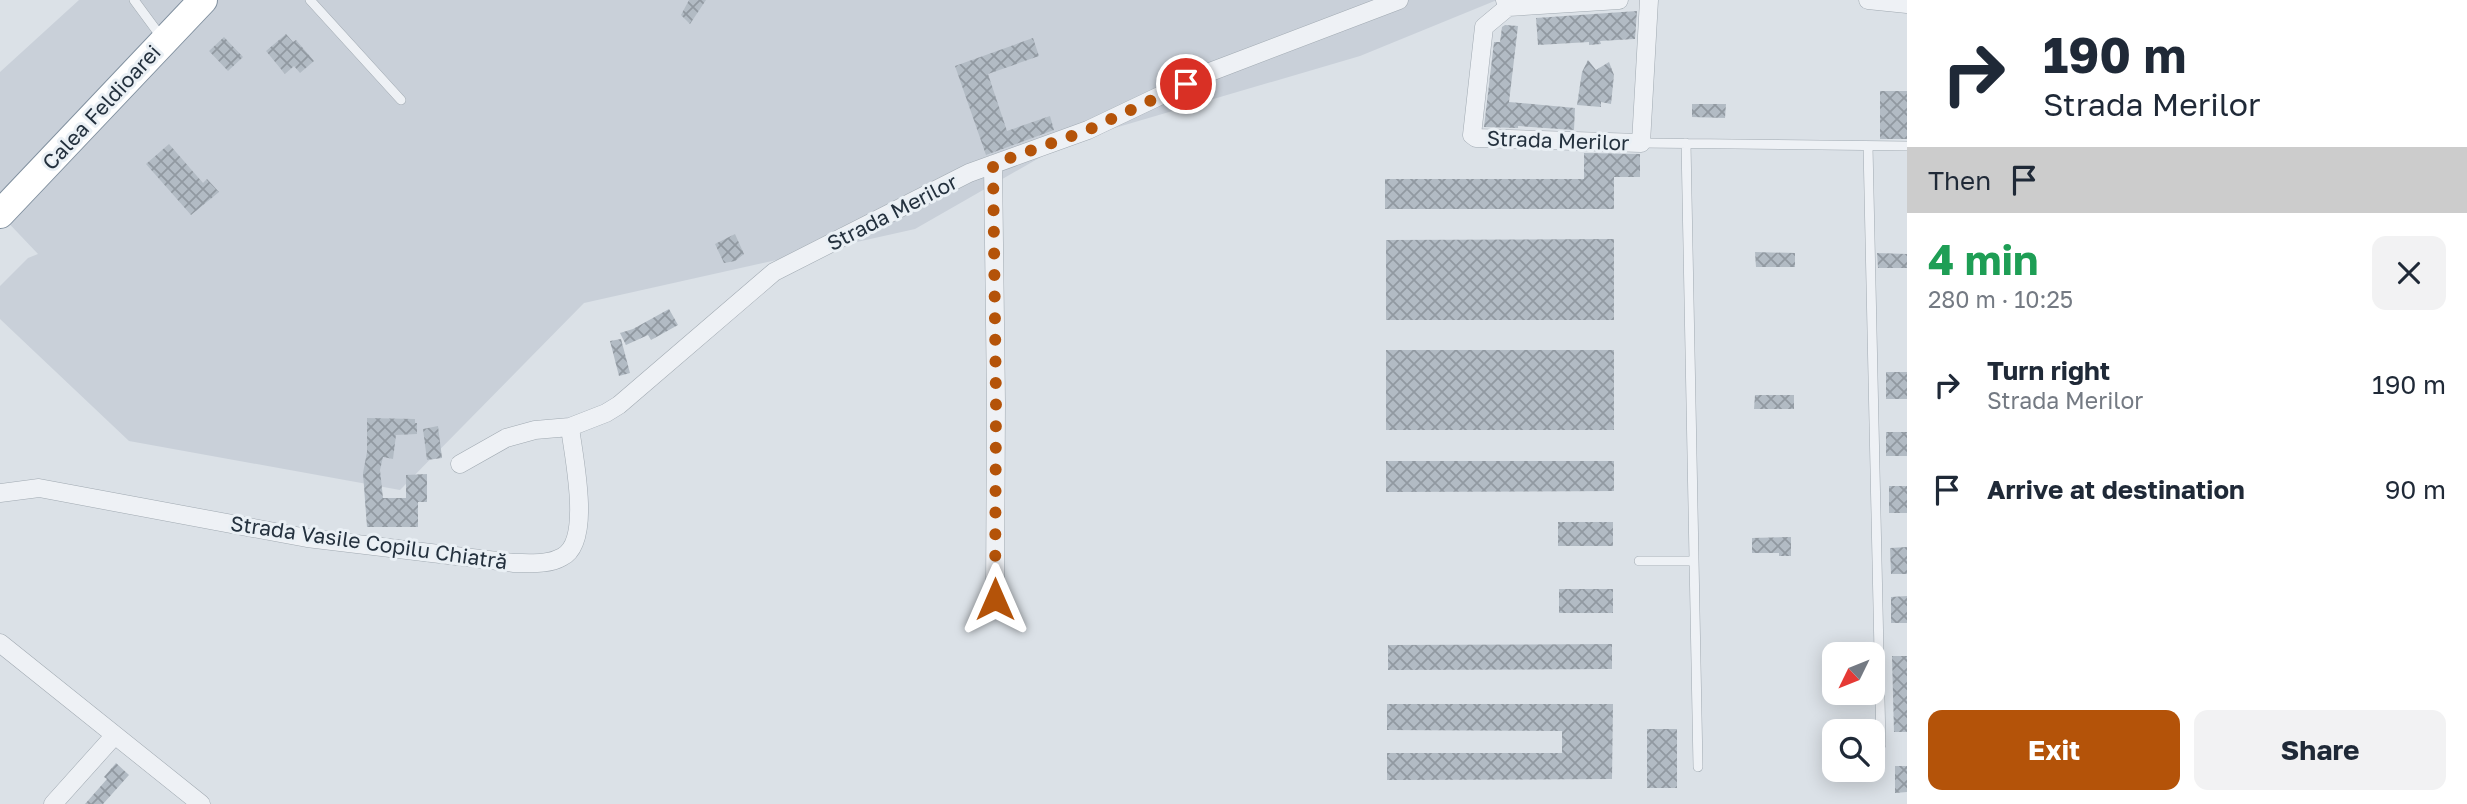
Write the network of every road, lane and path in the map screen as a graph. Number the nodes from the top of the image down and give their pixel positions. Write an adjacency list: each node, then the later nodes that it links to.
1 (134, 0): 10 (lane)
2 (202, 0): 10 (highway, Calea Feldioarei)
3 (310, 0): 11 (lane)
4 (1399, 0): 16 (street, Strada Merilor)
5 (1619, 0): 8 (street, Strada Merilor)
6 (1649, 0): 12 (street, Strada Merilor)
7 (1868, 0): 9 (street)
8 (1506, 3): 12 (street, Strada Merilor)
9 (1907, 4)
10 (164, 41): 17 (highway, Calea Feldioarei)
11 (401, 100)
12 (1641, 143): 13 (lane)
13 (1686, 144): 14 (lane); 22 (lane)
14 (1868, 146): 15 (lane); 25 (lane)
15 (1907, 146)
16 (993, 164): 18 (street, Strada Merilor); 23 (street)
17 (0, 214)
18 (570, 426): 19 (street, Strada Merilor); 20 (street, Strada Vasile Copilu Chiatră)
19 (460, 464)
20 (0, 492)
21 (1639, 561): 22 (lane)
22 (1694, 561): 27 (lane)
23 (995, 599)
24 (3, 652): 26 (street)
25 (1880, 719)
26 (114, 736): 28 (street); 29 (street)
27 (1698, 767)
28 (53, 804)
29 (201, 804)

